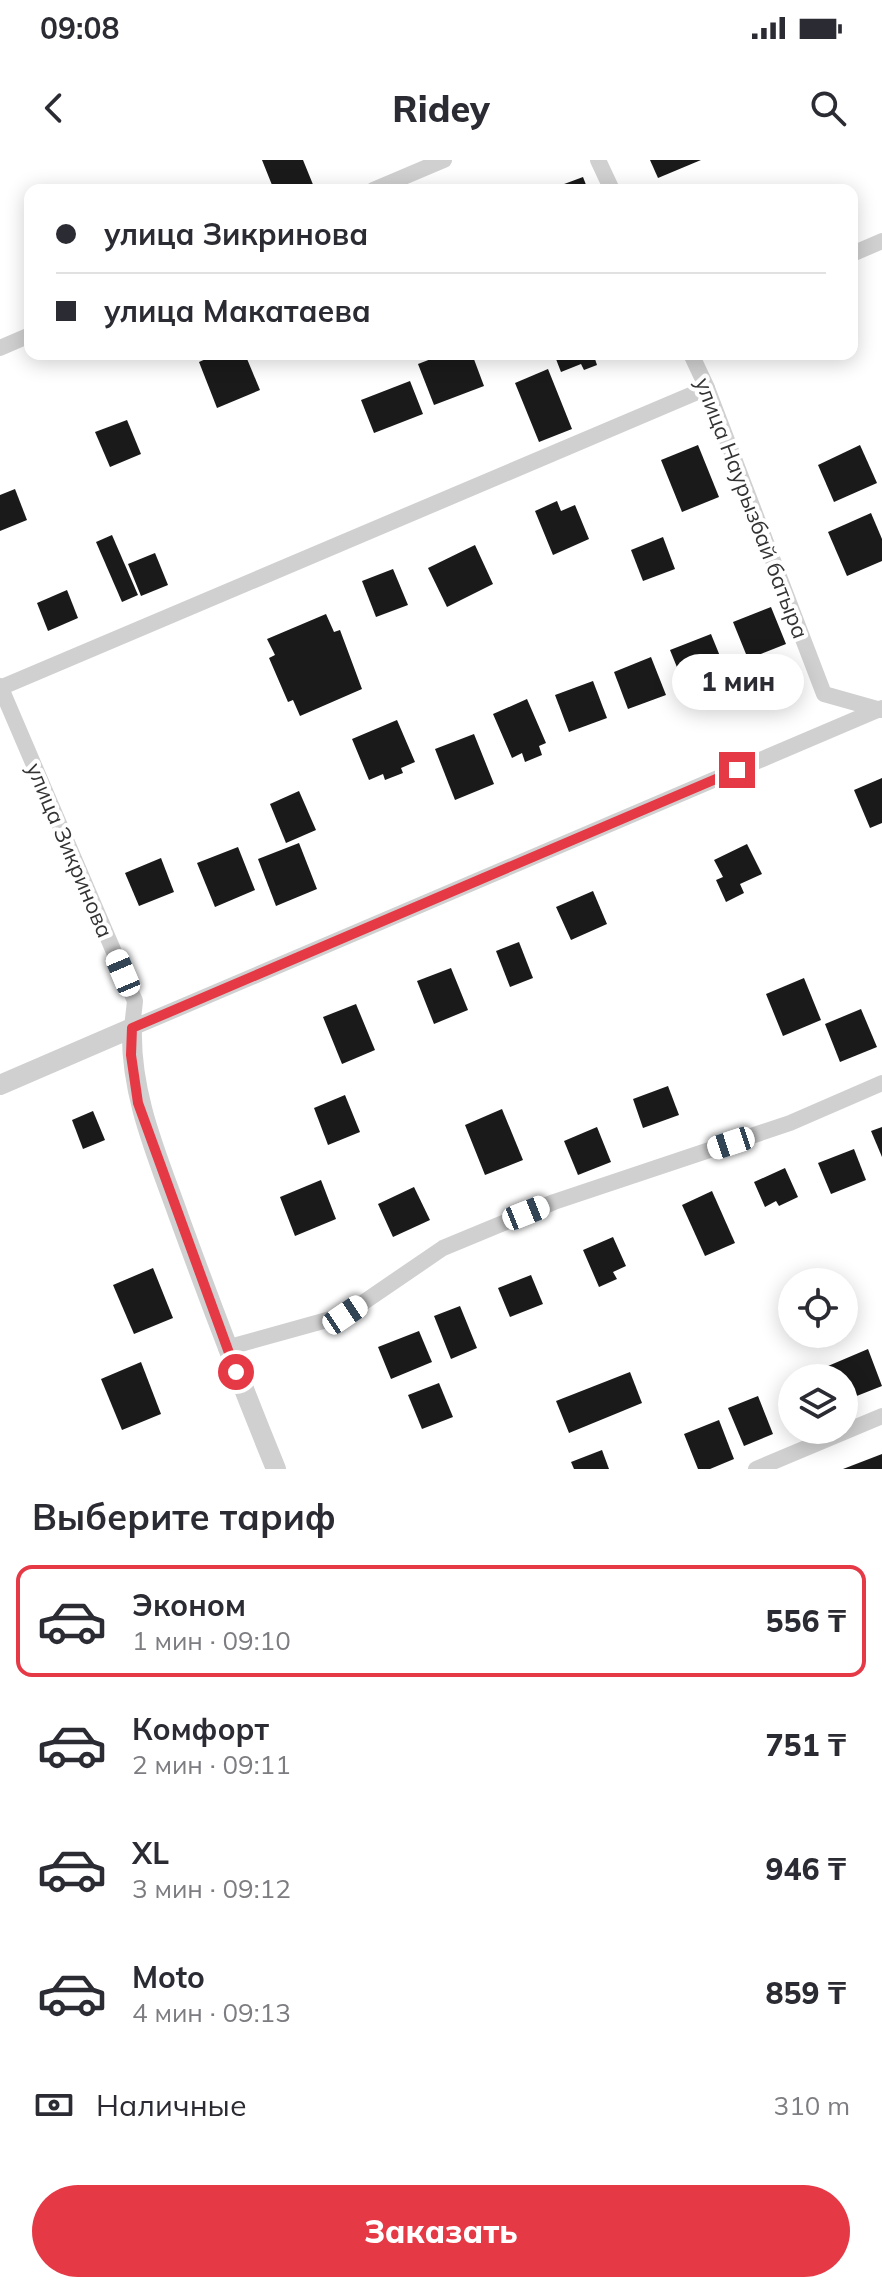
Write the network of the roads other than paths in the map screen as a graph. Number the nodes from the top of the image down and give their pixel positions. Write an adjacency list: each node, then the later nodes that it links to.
1 (444, 160): 3 (street)
2 (598, 160): 4 (street)
3 (387, 184)
4 (609, 184)
5 (882, 241): 6 (street)
6 (858, 251)
7 (24, 338): 8 (street)
8 (0, 348)
9 (694, 360): 10 (street, улица Наурызбай батыра)
10 (707, 388): 11 (street); 12 (street, улица Наурызбай батыра)
11 (0, 687): 13 (street, улица Зикринова)
12 (882, 710): 13 (street)
13 (132, 1028): 15 (street); 16 (street, улица Зикринова)
14 (882, 1083): 16 (street)
15 (0, 1085)
16 (226, 1348): 18 (street, улица Зикринова)
17 (882, 1416): 19 (street)
18 (276, 1469)
19 (756, 1469)

